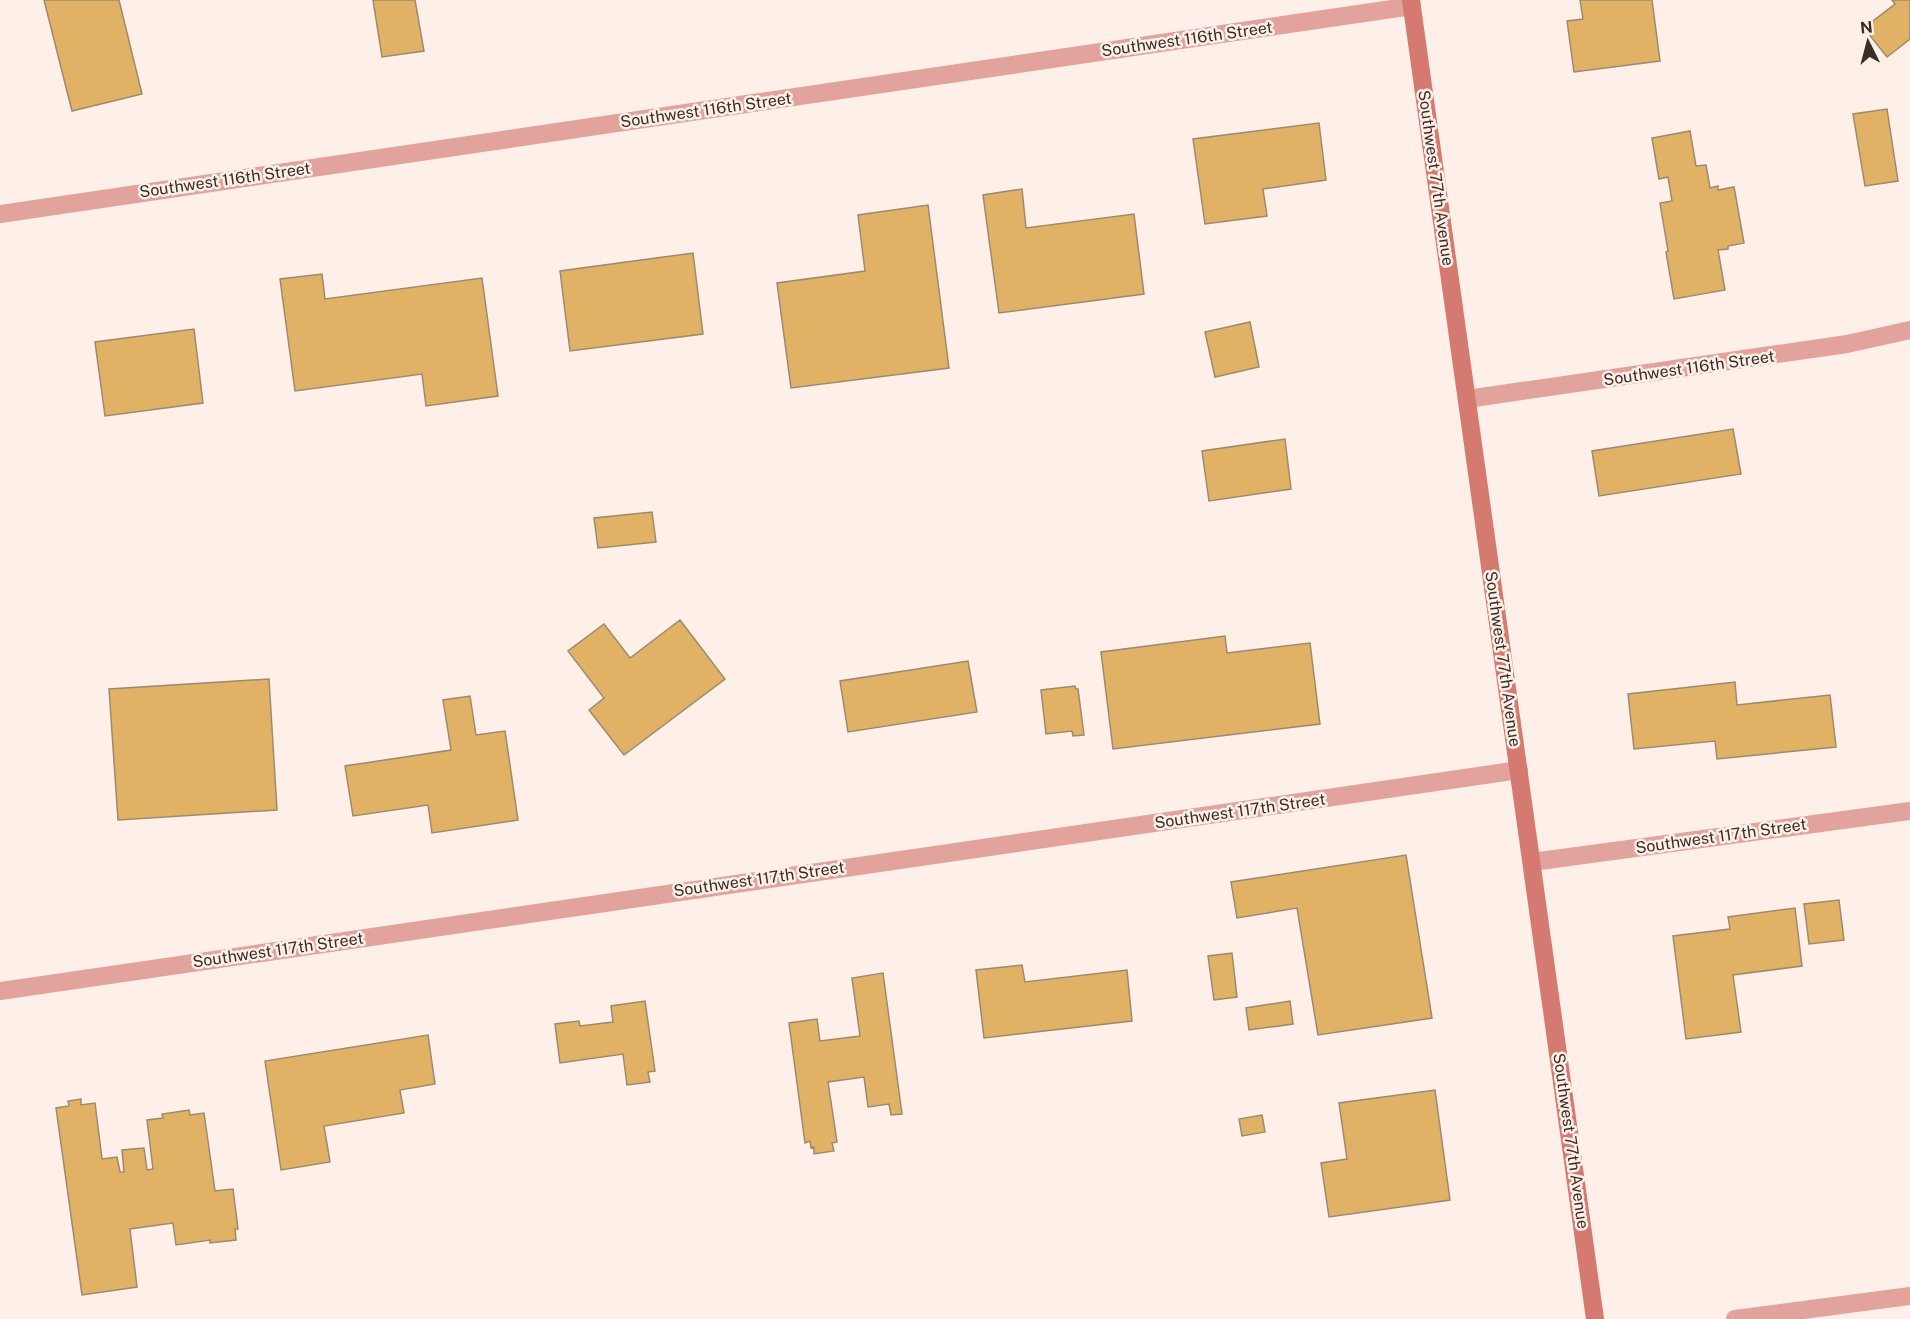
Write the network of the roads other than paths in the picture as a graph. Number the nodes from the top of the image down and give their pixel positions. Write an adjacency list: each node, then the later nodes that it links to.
1 (1412, 3): 2 (street, Southwest 116th Street); 4 (street, Southwest 77th Avenue)
2 (0, 214)
3 (1910, 330): 4 (street, Southwest 116th Street)
4 (1467, 399): 5 (street, Southwest 77th Avenue)
5 (1519, 770): 7 (street, Southwest 77th Avenue); 8 (street, Southwest 117th Street)
6 (1910, 811): 7 (street, Southwest 117th Street)
7 (1532, 862): 10 (street, Southwest 77th Avenue)
8 (0, 991)
9 (1910, 1296): 11 (street)
10 (1595, 1319)
11 (1735, 1319)

